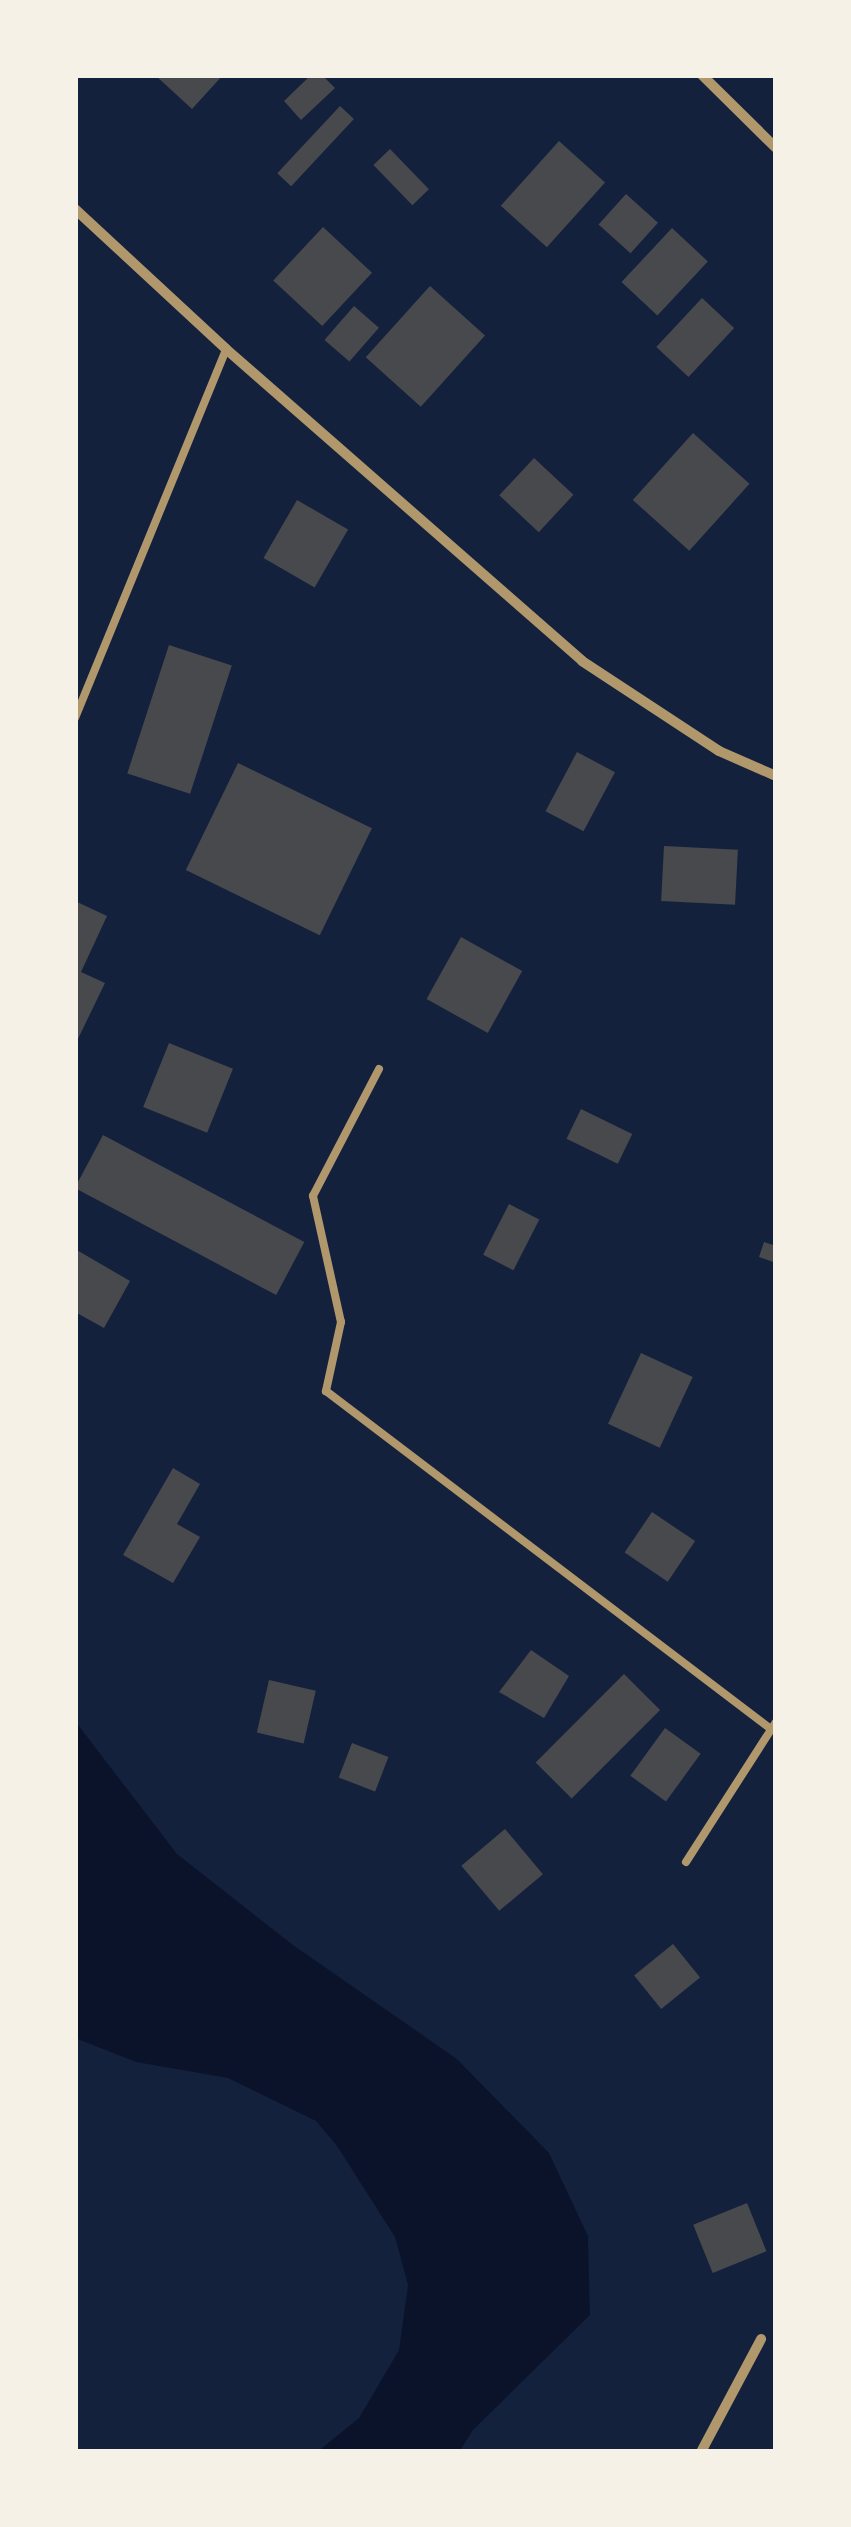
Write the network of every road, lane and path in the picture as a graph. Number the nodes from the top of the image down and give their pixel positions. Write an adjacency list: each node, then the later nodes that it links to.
1 (702, 75): 2 (street)
2 (776, 148)
3 (75, 208): 4 (street)
4 (226, 349): 5 (lane); 6 (street)
5 (75, 718)
6 (776, 776)
7 (378, 1069): 8 (lane)
8 (774, 1725): 9 (lane)
9 (686, 1862)
10 (761, 2339): 11 (street)
11 (700, 2452)

